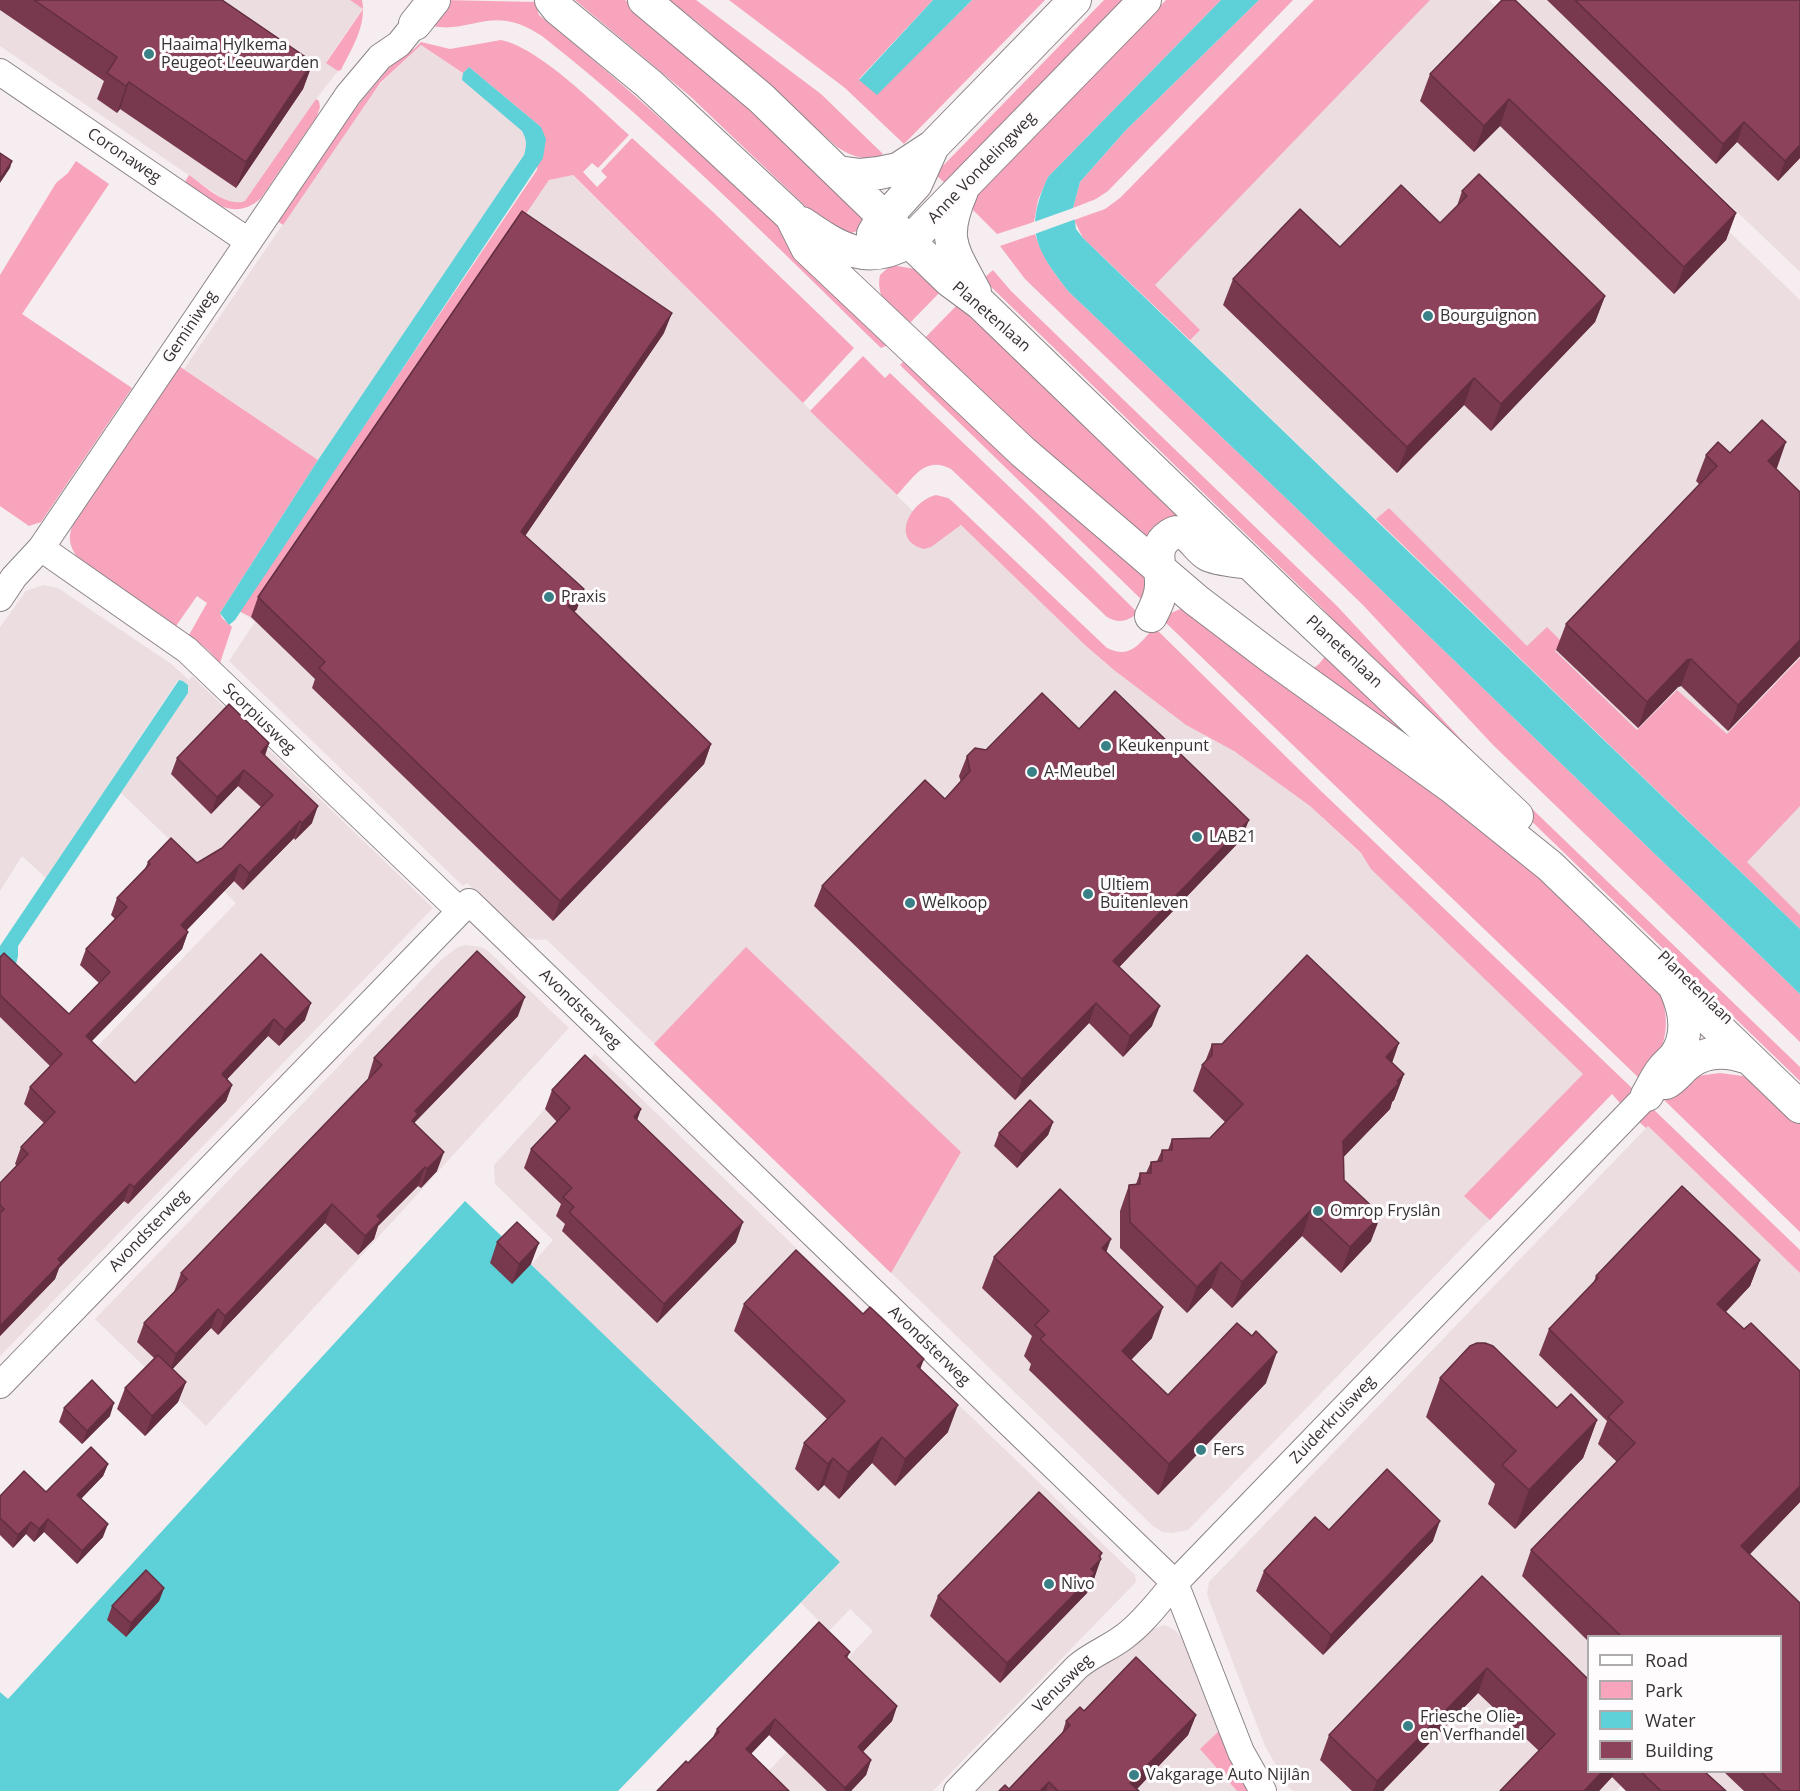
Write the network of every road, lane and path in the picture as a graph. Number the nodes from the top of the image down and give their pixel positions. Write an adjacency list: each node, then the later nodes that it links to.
1 (551, 0): 10 (main road, Planetenlaan)
2 (644, 0): 8 (main road, Planetenlaan)
3 (1075, 0): 7 (main road)
4 (1145, 0): 9 (main road, Anne Vondelingweg)
5 (415, 9): 12 (street, Geminiweg)
6 (0, 72): 12 (street, Coronaweg)
7 (933, 146): 8 (main road); 11 (main road, Planetenlaan)
8 (838, 172): 11 (main road, Planetenlaan)
9 (963, 188): 13 (main road, Anne Vondelingweg); 15 (main road)
10 (792, 216): 14 (main road, Anne Vondelingweg); 16 (main road, Planetenlaan)
11 (885, 217): 13 (main road, Planetenlaan); 14 (main road, Planetenlaan)
12 (248, 241): 17 (street, Geminiweg)
13 (910, 241): 14 (main road, Anne Vondelingweg); 15 (main road, Planetenlaan)
14 (866, 253): 16 (main road, Planetenlaan)
15 (981, 304): 18 (main road, Planetenlaan)
16 (882, 320): 19 (main road, Planetenlaan)
17 (41, 548): 20 (street, Geminiweg); 24 (street, Scorpiusweg)
18 (1249, 563): 19 (main road); 22 (main road, Planetenlaan)
19 (1161, 571): 21 (main road, Planetenlaan); 21 (main road)
20 (0, 598)
21 (1196, 600): 23 (main road, Planetenlaan)
22 (1318, 629): 23 (main road); 27 (main road, Planetenlaan)
23 (1243, 637): 25 (main road, Planetenlaan)
24 (460, 911): 30 (street, Avondsterweg); 31 (street, Avondsterweg)
25 (1675, 987): 26 (main road, Planetenlaan); 28 (main road)
26 (1748, 1058): 28 (main road); 29 (main road, Planetenlaan)
27 (1800, 1089)
28 (1647, 1095): 31 (street, Zuiderkruisweg)
29 (1800, 1107)
30 (0, 1385)
31 (1175, 1583): 32 (street, Venusweg); 33 (street)
32 (957, 1791)
33 (1263, 1791)

